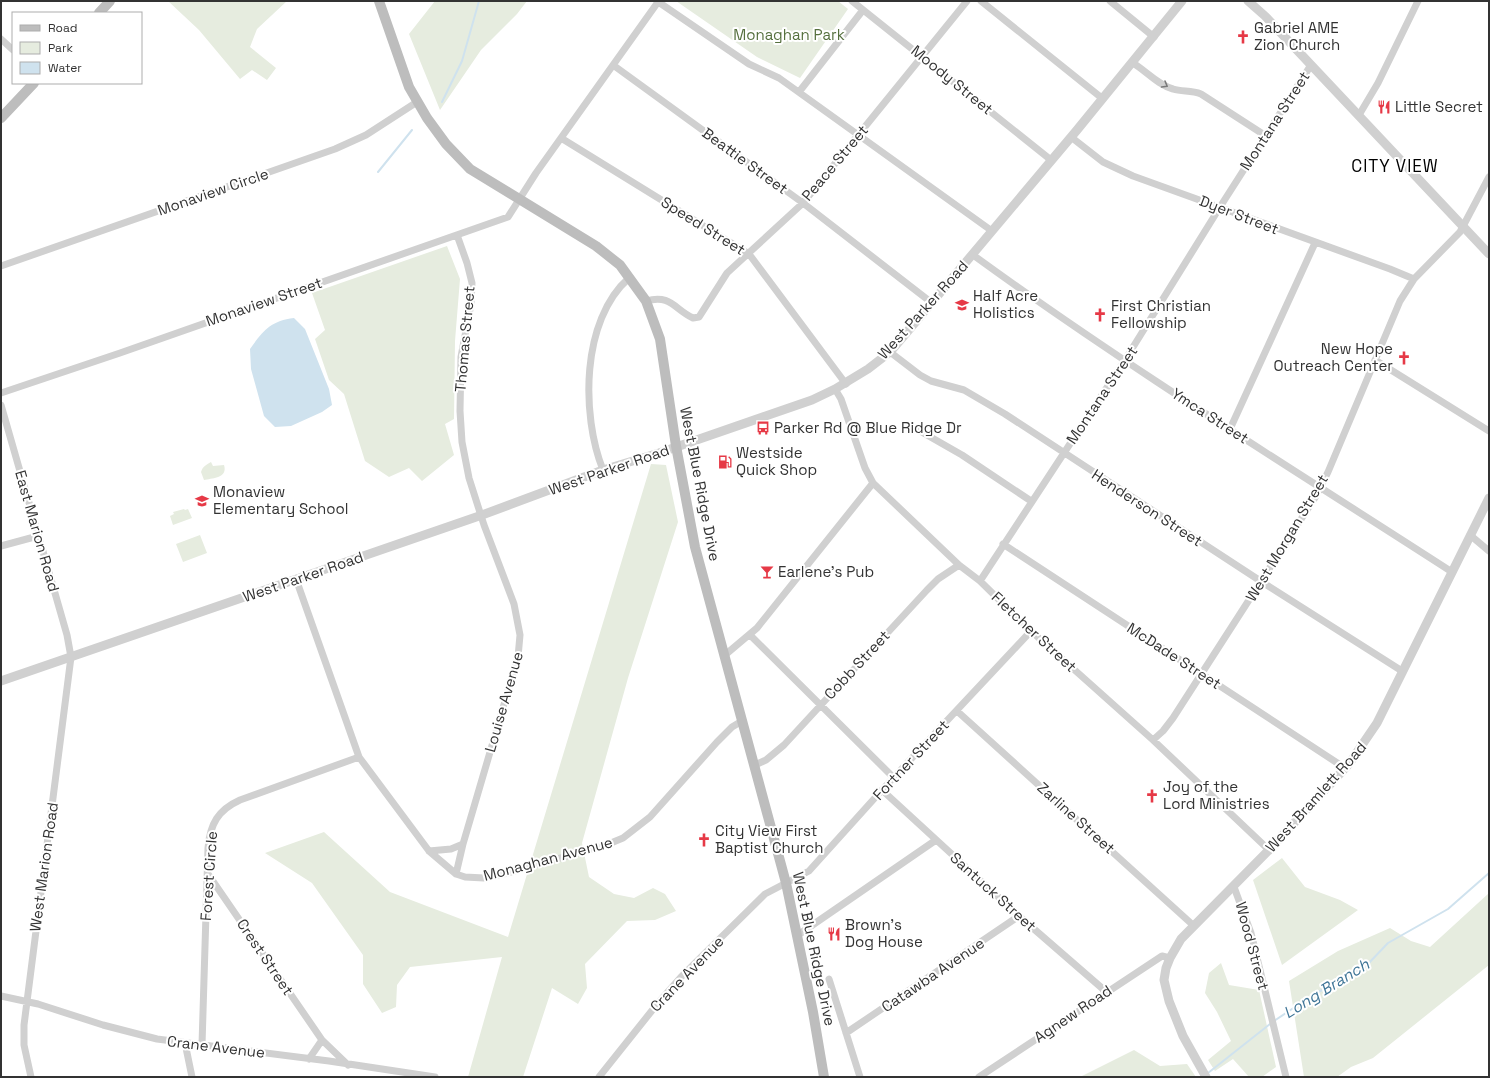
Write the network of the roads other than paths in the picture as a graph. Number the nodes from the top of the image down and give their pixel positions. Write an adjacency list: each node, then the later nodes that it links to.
1 (110, 1): 12 (main road)
2 (379, 1): 23 (main road, West Blue Ridge Drive)
3 (852, 1): 11 (street, Moody Street)
4 (968, 1): 16 (street, Peace Street)
5 (981, 1): 22 (street)
6 (1110, 1): 13 (street)
7 (1182, 1): 13 (street, West Parker Road)
8 (1248, 1): 19 (street)
9 (1418, 1): 24 (street)
10 (658, 2): 18 (street); 21 (street)
11 (863, 10): 16 (street, Moody Street); 21 (street)
12 (100, 12)
13 (1154, 37): 17 (street, West Parker Road)
14 (1, 39): 15 (street)
15 (12, 49)
16 (922, 56): 26 (street, Peace Street); 30 (street, Moody Street)
17 (1133, 63): 22 (street, West Parker Road); 27 (street, one-way to 27)
18 (613, 65): 29 (street); 33 (street, Beattie Street)
19 (1311, 65): 24 (street); 27 (street, Montana Street)
20 (33, 84): 25 (main road)
21 (799, 92): 26 (street)
22 (1103, 99): 28 (street, West Parker Road)
23 (417, 102): 32 (main road, West Blue Ridge Drive); 42 (street, Monaview Circle)
24 (1359, 115): 35 (street)
25 (1, 118)
26 (859, 135): 33 (street, Peace Street); 36 (street)
27 (1266, 136): 34 (street, Montana Street)
28 (1071, 137): 30 (street, West Parker Road); 34 (street, Dyer Street)
29 (561, 138): 32 (street); 39 (street, Speed Street)
30 (1051, 160): 36 (street, West Parker Road)
31 (1489, 177): 35 (street, West Morgan Street)
32 (518, 199): 37 (street, Monaview Street); 43 (main road, West Blue Ridge Drive)
33 (803, 203): 39 (street, Peace Street); 46 (street, Beattie Street)
34 (1220, 207): 38 (street, Dyer Street); 48 (street, Montana Street)
35 (1464, 225): 41 (street); 44 (street, West Morgan Street)
36 (992, 231): 40 (street, West Parker Road)
37 (457, 235): 52 (street, Monaview Street); 64 (street, Thomas Street)
38 (1315, 243): 44 (street, Dyer Street); 54 (street)
39 (749, 254): 45 (street, Peace Street); 50 (street, Speed Street)
40 (973, 254): 46 (street, West Parker Road); 48 (street, Ymca Street)
41 (1489, 254)
42 (1, 266)
43 (629, 278): 45 (main road, West Blue Ridge Drive); 59 (street)
44 (1414, 279): 49 (street, West Morgan Street)
45 (646, 301): 57 (main road, West Blue Ridge Drive)
46 (932, 303): 47 (street, West Parker Road)
47 (890, 352): 50 (street, West Parker Road); 58 (street, Henderson Street)
48 (1125, 360): 54 (street, Ymca Street); 58 (street, Montana Street)
49 (1375, 360): 56 (street); 61 (street, West Morgan Street)
50 (846, 384): 51 (street, West Parker Road)
51 (836, 389): 57 (street, West Parker Road); 60 (street, Fletcher Street)
52 (1, 393)
53 (1, 405): 66 (street, East Marion Road)
54 (1230, 429): 61 (street, Ymca Street)
55 (920, 431): 63 (street)
56 (1489, 431)
57 (676, 446): 59 (street, West Parker Road); 77 (main road, West Blue Ridge Drive)
58 (1063, 453): 63 (street, Montana Street); 74 (street, Henderson Street)
59 (603, 470): 64 (street, West Parker Road)
60 (873, 483): 70 (street, Fletcher Street); 76 (street)
61 (1321, 487): 71 (street, Ymca Street); 74 (street, West Morgan Street)
62 (1489, 498): 65 (street, West Bramlett Road)
63 (1031, 501): 67 (street, Montana Street)
64 (482, 516): 72 (street, West Parker Road); 92 (street, Louise Avenue)
65 (1470, 535): 69 (street); 71 (street, West Bramlett Road)
66 (38, 536): 68 (street); 78 (street, East Marion Road)
67 (1003, 544): 73 (street, Montana Street); 80 (street, McDade Street)
68 (1, 546)
69 (1489, 551)
70 (959, 565): 73 (street, Fletcher Street); 82 (street, Cobb Street)
71 (1452, 572): 79 (street, West Bramlett Road)
72 (296, 580): 78 (street, West Parker Road); 86 (street, Monaghan Avenue)
73 (980, 581): 75 (street, Fletcher Street)
74 (1262, 582): 79 (street, Henderson Street); 80 (street, West Morgan Street)
75 (1032, 631): 83 (street, Fortner Street); 85 (street, Fletcher Street)
76 (750, 635): 77 (street); 82 (street)
77 (724, 655): 84 (main road, West Blue Ridge Drive)
78 (71, 657): 81 (street, West Parker Road); 106 (street, West Marion Road)
79 (1402, 671): 88 (street, West Bramlett Road)
80 (1202, 674): 85 (street, West Morgan Street); 88 (street, McDade Street)
81 (1, 681)
82 (821, 704): 87 (street, Cobb Street); 89 (street)
83 (957, 711): 89 (street, Fortner Street); 100 (street, Zarline Street)
84 (742, 721): 87 (main road, West Blue Ridge Drive); 96 (street, Monaghan Avenue)
85 (1153, 740): 93 (street, Fletcher Street)
86 (359, 757): 94 (street, Monaghan Avenue); 95 (street, Forest Circle)
87 (756, 765): 97 (main road, West Blue Ridge Drive)
88 (1345, 768): 93 (street, West Bramlett Road)
89 (894, 778): 90 (street, Fortner Street)
90 (882, 790): 91 (street, Santuck Street); 97 (street, Fortner Street)
91 (936, 840): 99 (street, Santuck Street); 101 (street)
92 (463, 844): 94 (street); 96 (street, Louise Avenue)
93 (1269, 850): 98 (street, West Bramlett Road)
94 (429, 851): 96 (street, Monaghan Avenue)
95 (208, 874): 108 (street, Crest Street); 110 (street, Forest Circle)
96 (456, 874)
97 (786, 883): 101 (main road, West Blue Ridge Drive); 117 (street, Crane Avenue)
98 (1234, 887): 100 (street, West Bramlett Road); 122 (street, Wood Street)
99 (1019, 916): 104 (street, Santuck Street); 107 (street, Catawba Avenue)
100 (1194, 926): 102 (street, West Bramlett Road)
101 (798, 935): 118 (main road, West Blue Ridge Drive)
102 (1170, 958): 104 (street, Agnew Road); 121 (street, West Bramlett Road)
103 (829, 979): 107 (street)
104 (1104, 992): 120 (street, Agnew Road)
105 (1, 996): 106 (street, Crane Avenue)
106 (26, 1002): 109 (street, Crane Avenue); 114 (street, West Marion Road)
107 (846, 1033): 119 (street)
108 (322, 1040): 111 (street); 112 (street, Crest Street)
109 (185, 1043): 110 (street, Crane Avenue); 115 (street)
110 (202, 1045): 111 (street, Crane Avenue)
111 (309, 1059): 112 (street, Crane Avenue)
112 (348, 1065): 113 (street, Crane Avenue)
113 (401, 1074): 116 (street, Crane Avenue)
114 (31, 1077)
115 (192, 1077)
116 (435, 1077)
117 (598, 1077)
118 (824, 1077)
119 (860, 1077)
120 (979, 1077)
121 (1206, 1077)
122 (1286, 1077)

